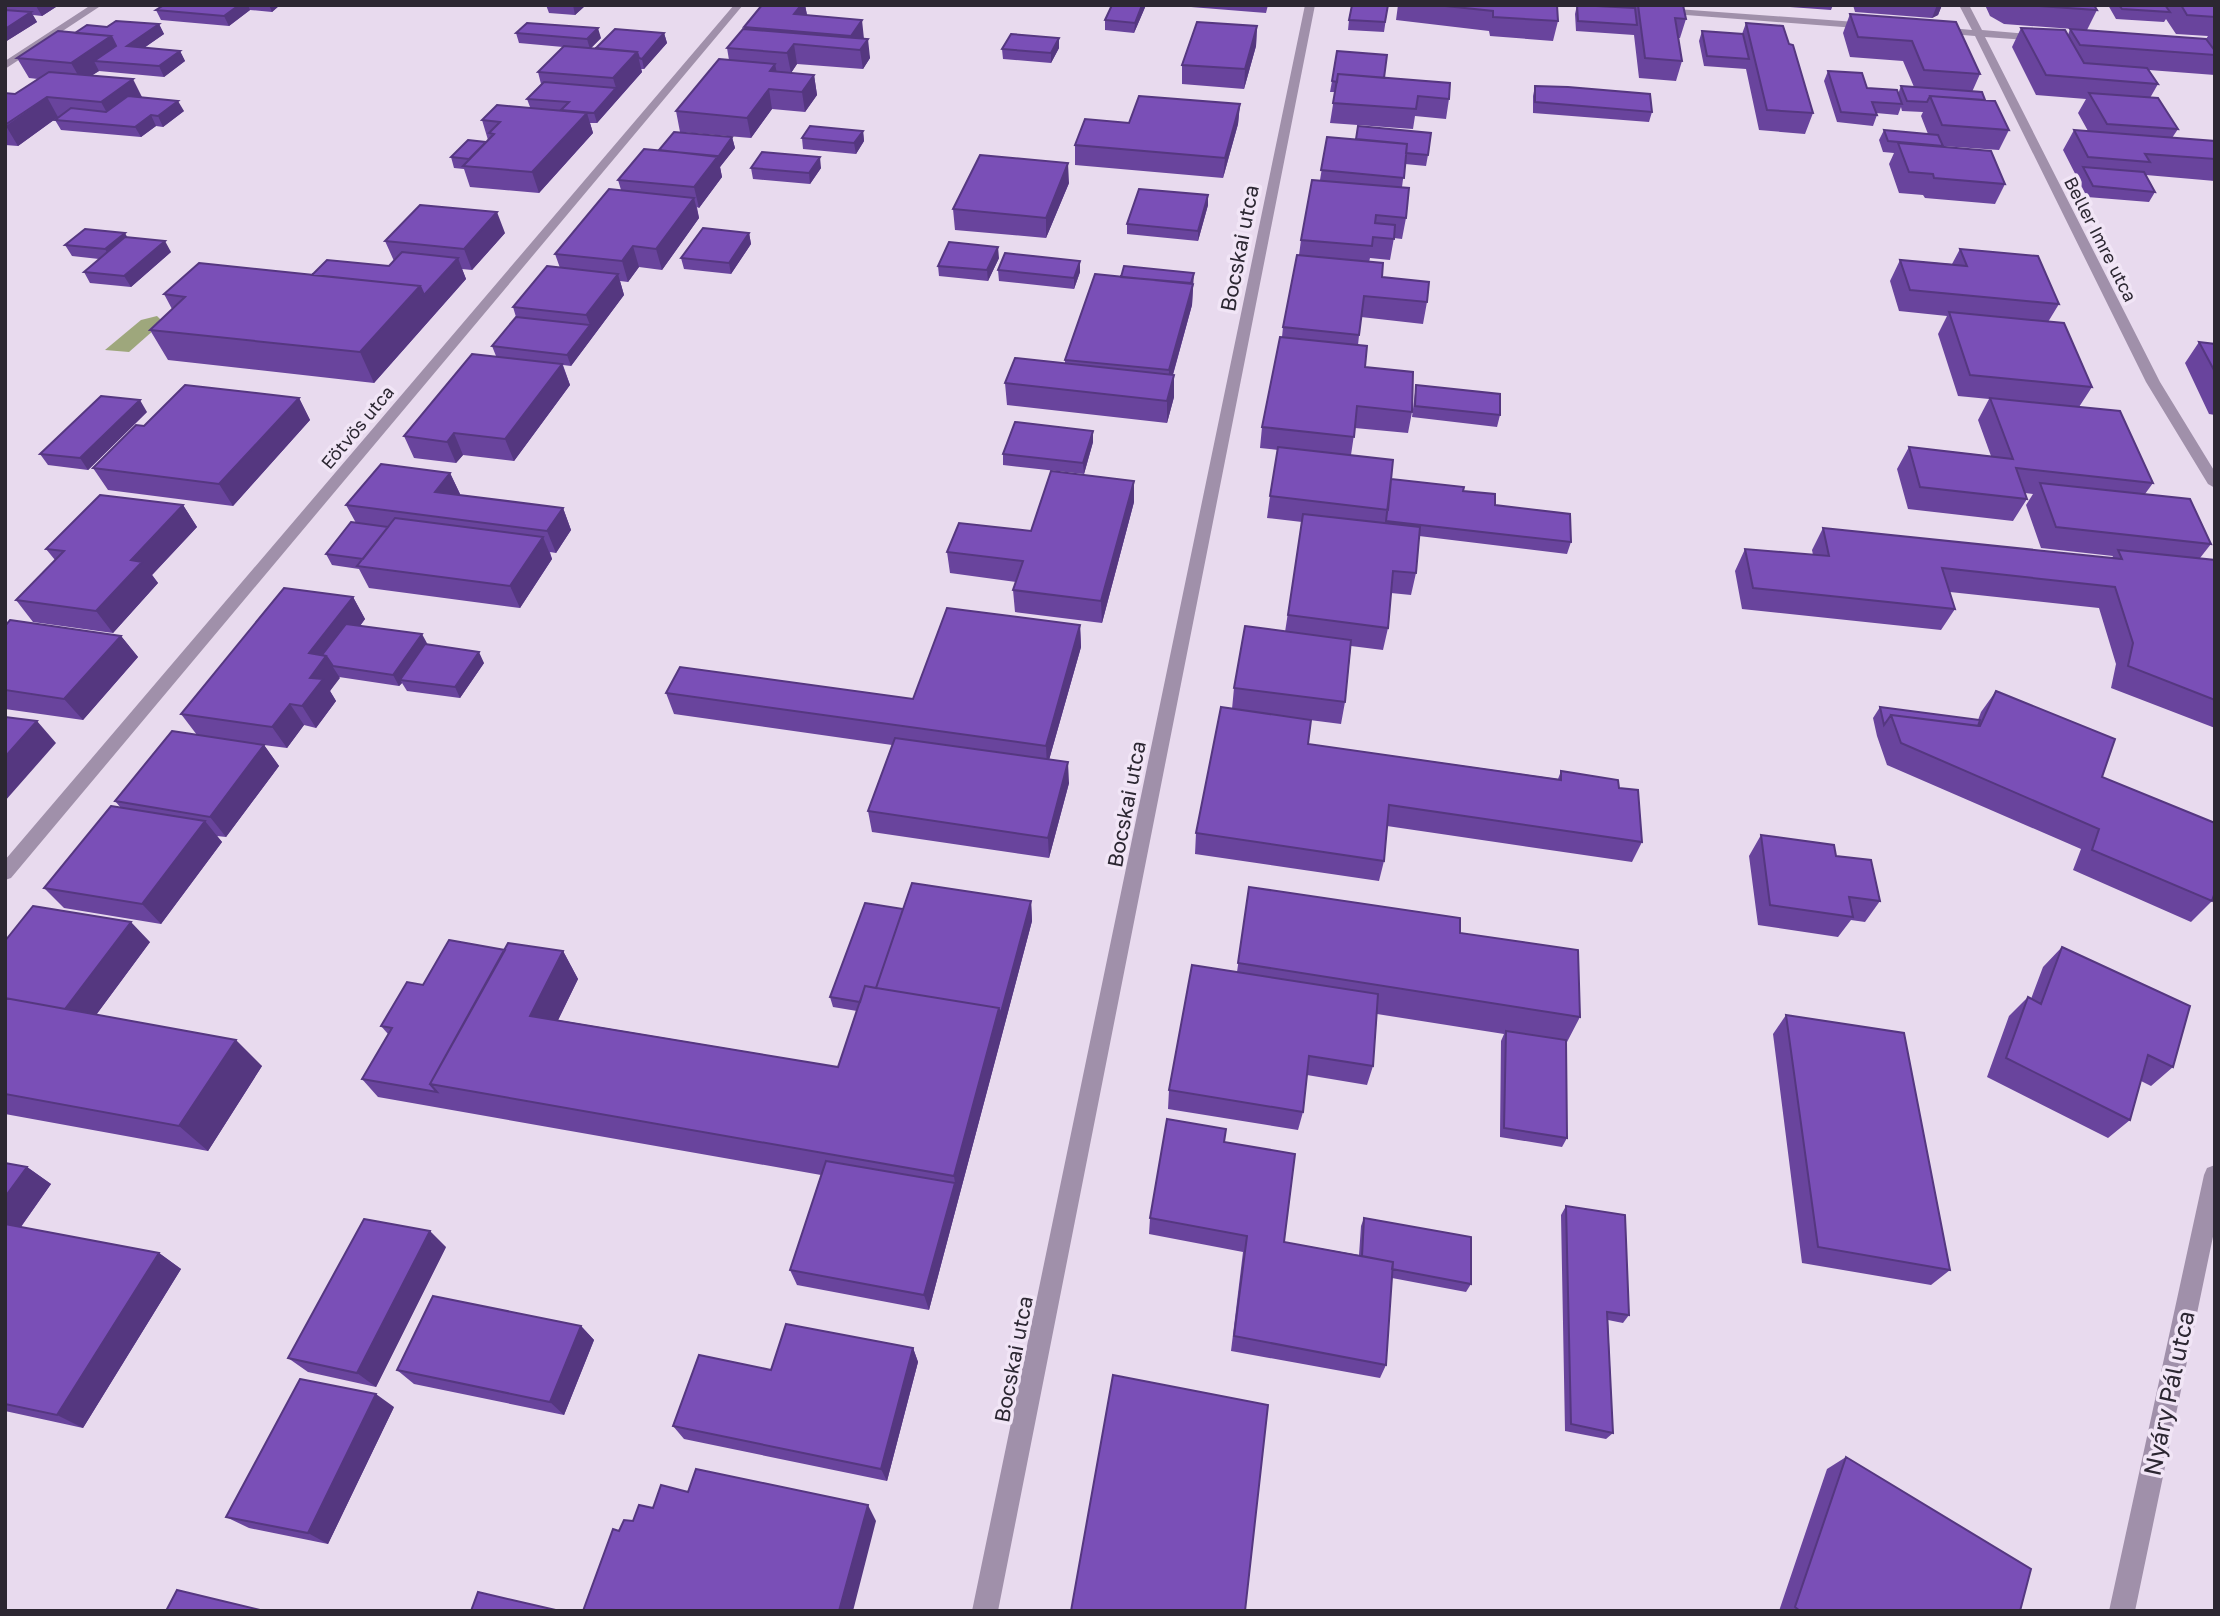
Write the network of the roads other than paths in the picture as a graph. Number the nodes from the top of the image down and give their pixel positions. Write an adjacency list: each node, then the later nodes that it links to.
1 (98, 5): 10 (street)
2 (739, 5): 12 (street, Eötvös utca)
3 (1310, 5): 14 (street, Bocskai utca)
4 (1964, 5): 8 (street, Beller Imre utca)
5 (1651, 10): 6 (street)
6 (1883, 27)
7 (1924, 29): 8 (street)
8 (1979, 33): 9 (street); 11 (street, Beller Imre utca)
9 (2048, 38)
10 (5, 66)
11 (2215, 484)
12 (5, 873)
13 (2215, 1175): 15 (street, Nyáry Pál utca)
14 (985, 1611)
15 (2122, 1611)

